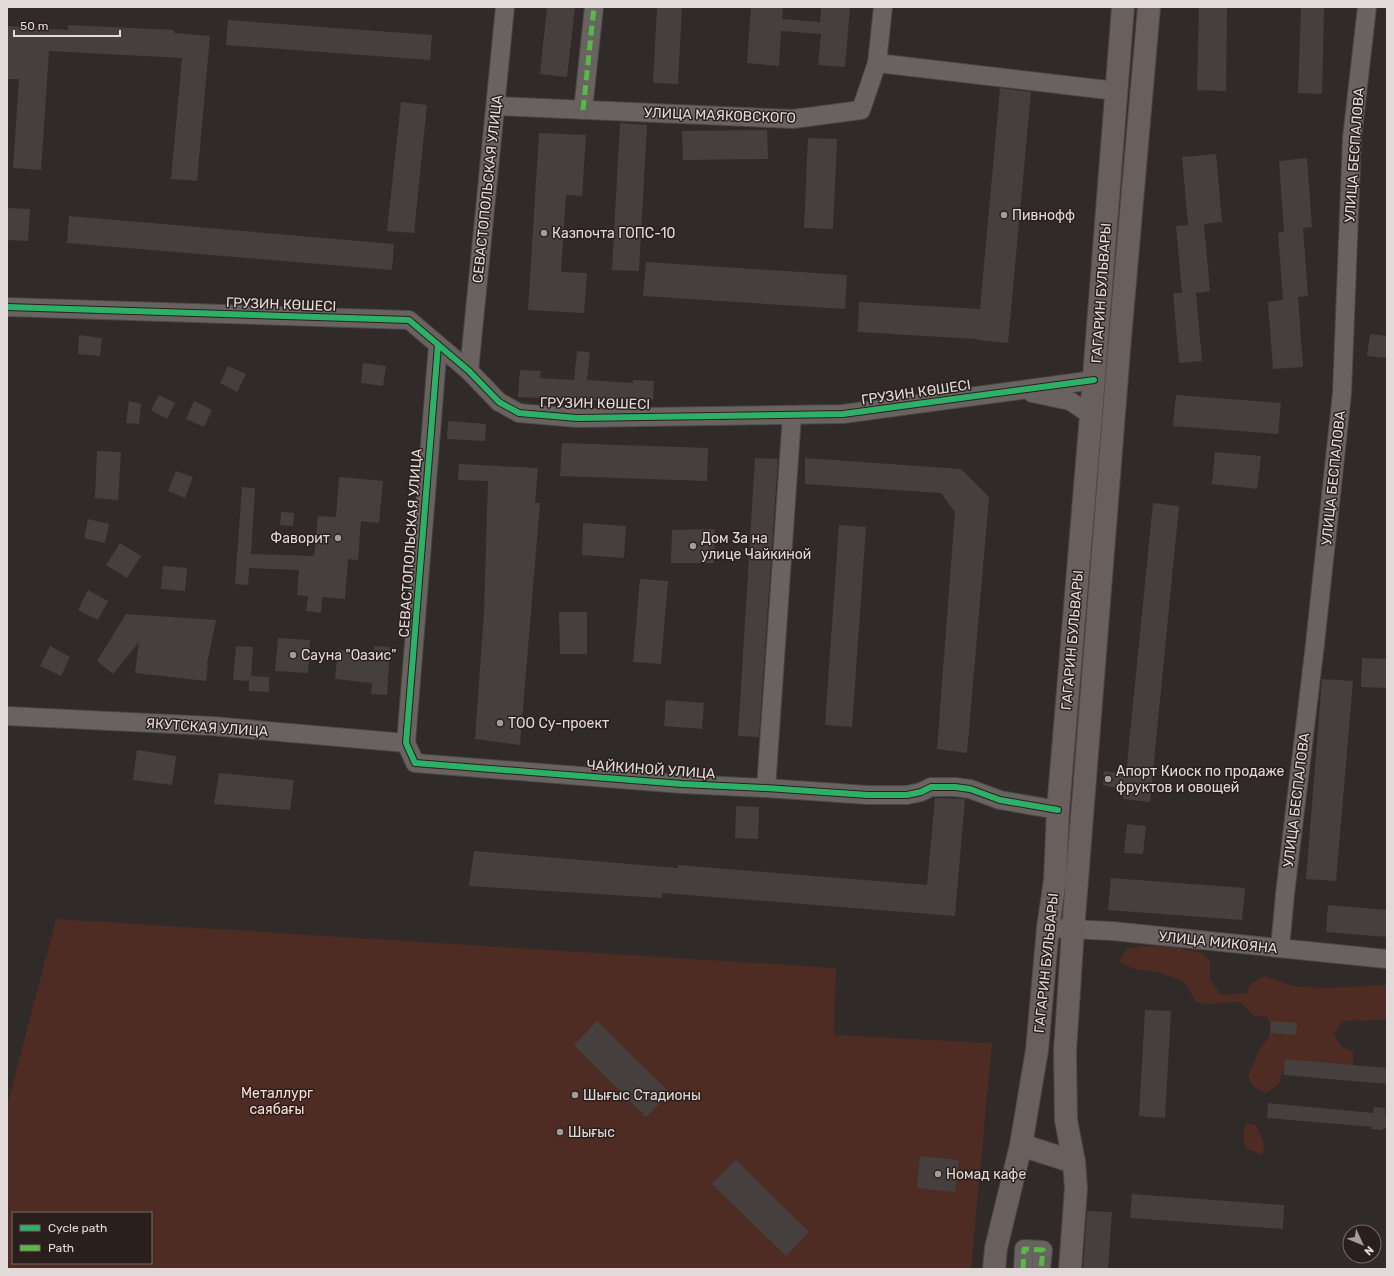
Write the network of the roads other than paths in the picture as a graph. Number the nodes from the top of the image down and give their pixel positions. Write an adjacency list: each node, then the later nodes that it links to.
1 (505, 7): 9 (street, СЕВАСТОПОЛЬСКАЯ УЛИЦА)
2 (594, 7): 10 (street)
3 (883, 7): 7 (street, УЛИЦА МАЯКОВСКОГО)
4 (1123, 7): 8 (main road, ГАГАРИН БУЛЬВАРЫ)
5 (1149, 7): 14 (main road, ГАГАРИН БУЛЬВАРЫ)
6 (1367, 7): 25 (street, УЛИЦА БЕСПАЛОВА)
7 (877, 63): 8 (street); 10 (street, УЛИЦА МАЯКОВСКОГО)
8 (1116, 91): 15 (main road, ГАГАРИН БУЛЬВАРЫ)
9 (496, 106): 10 (street, УЛИЦА МАЯКОВСКОГО); 13 (street, СЕВАСТОПОЛЬСКАЯ УЛИЦА)
10 (583, 110)
11 (7, 307): 12 (street, ГРУЗИН КӨШЕСІ)
12 (438, 345): 13 (street, ГРУЗИН КӨШЕСІ); 20 (street, СЕВАСТОПОЛЬСКАЯ УЛИЦА)
13 (469, 371): 17 (street, ГРУЗИН КӨШЕСІ)
14 (1117, 378): 15 (main road); 24 (main road, ГАГАРИН БУЛЬВАРЫ)
15 (1094, 380): 16 (street, ГРУЗИН КӨШЕСІ); 18 (main road, ГАГАРИН БУЛЬВАРЫ)
16 (1019, 390): 17 (street, ГРУЗИН КӨШЕСІ); 18 (street)
17 (792, 415): 21 (street)
18 (1092, 415): 22 (main road, ГАГАРИН БУЛЬВАРЫ)
19 (7, 716): 20 (street, ЯКУТСКАЯ УЛИЦА)
20 (406, 743): 21 (street, ЧАЙКИНОЙ УЛИЦА)
21 (766, 788): 22 (street, ЧАЙКИНОЙ УЛИЦА)
22 (1058, 810): 23 (main road, ГАГАРИН БУЛЬВАРЫ)
23 (1048, 928): 24 (street, УЛИЦА МИКОЯНА); 27 (main road, ГАГАРИН БУЛЬВАРЫ)
24 (1073, 930): 25 (street, УЛИЦА МИКОЯНА); 28 (main road, ГАГАРИН БУЛЬВАРЫ)
25 (1280, 948): 26 (street, УЛИЦА МИКОЯНА)
26 (1387, 960)
27 (1020, 1145): 28 (main road); 29 (main road, ГАГАРИН БУЛЬВАРЫ)
28 (1074, 1162): 32 (main road, ГАГАРИН БУЛЬВАРЫ)
29 (994, 1269)
30 (1022, 1269): 31 (street)
31 (1041, 1269)
32 (1070, 1269)

